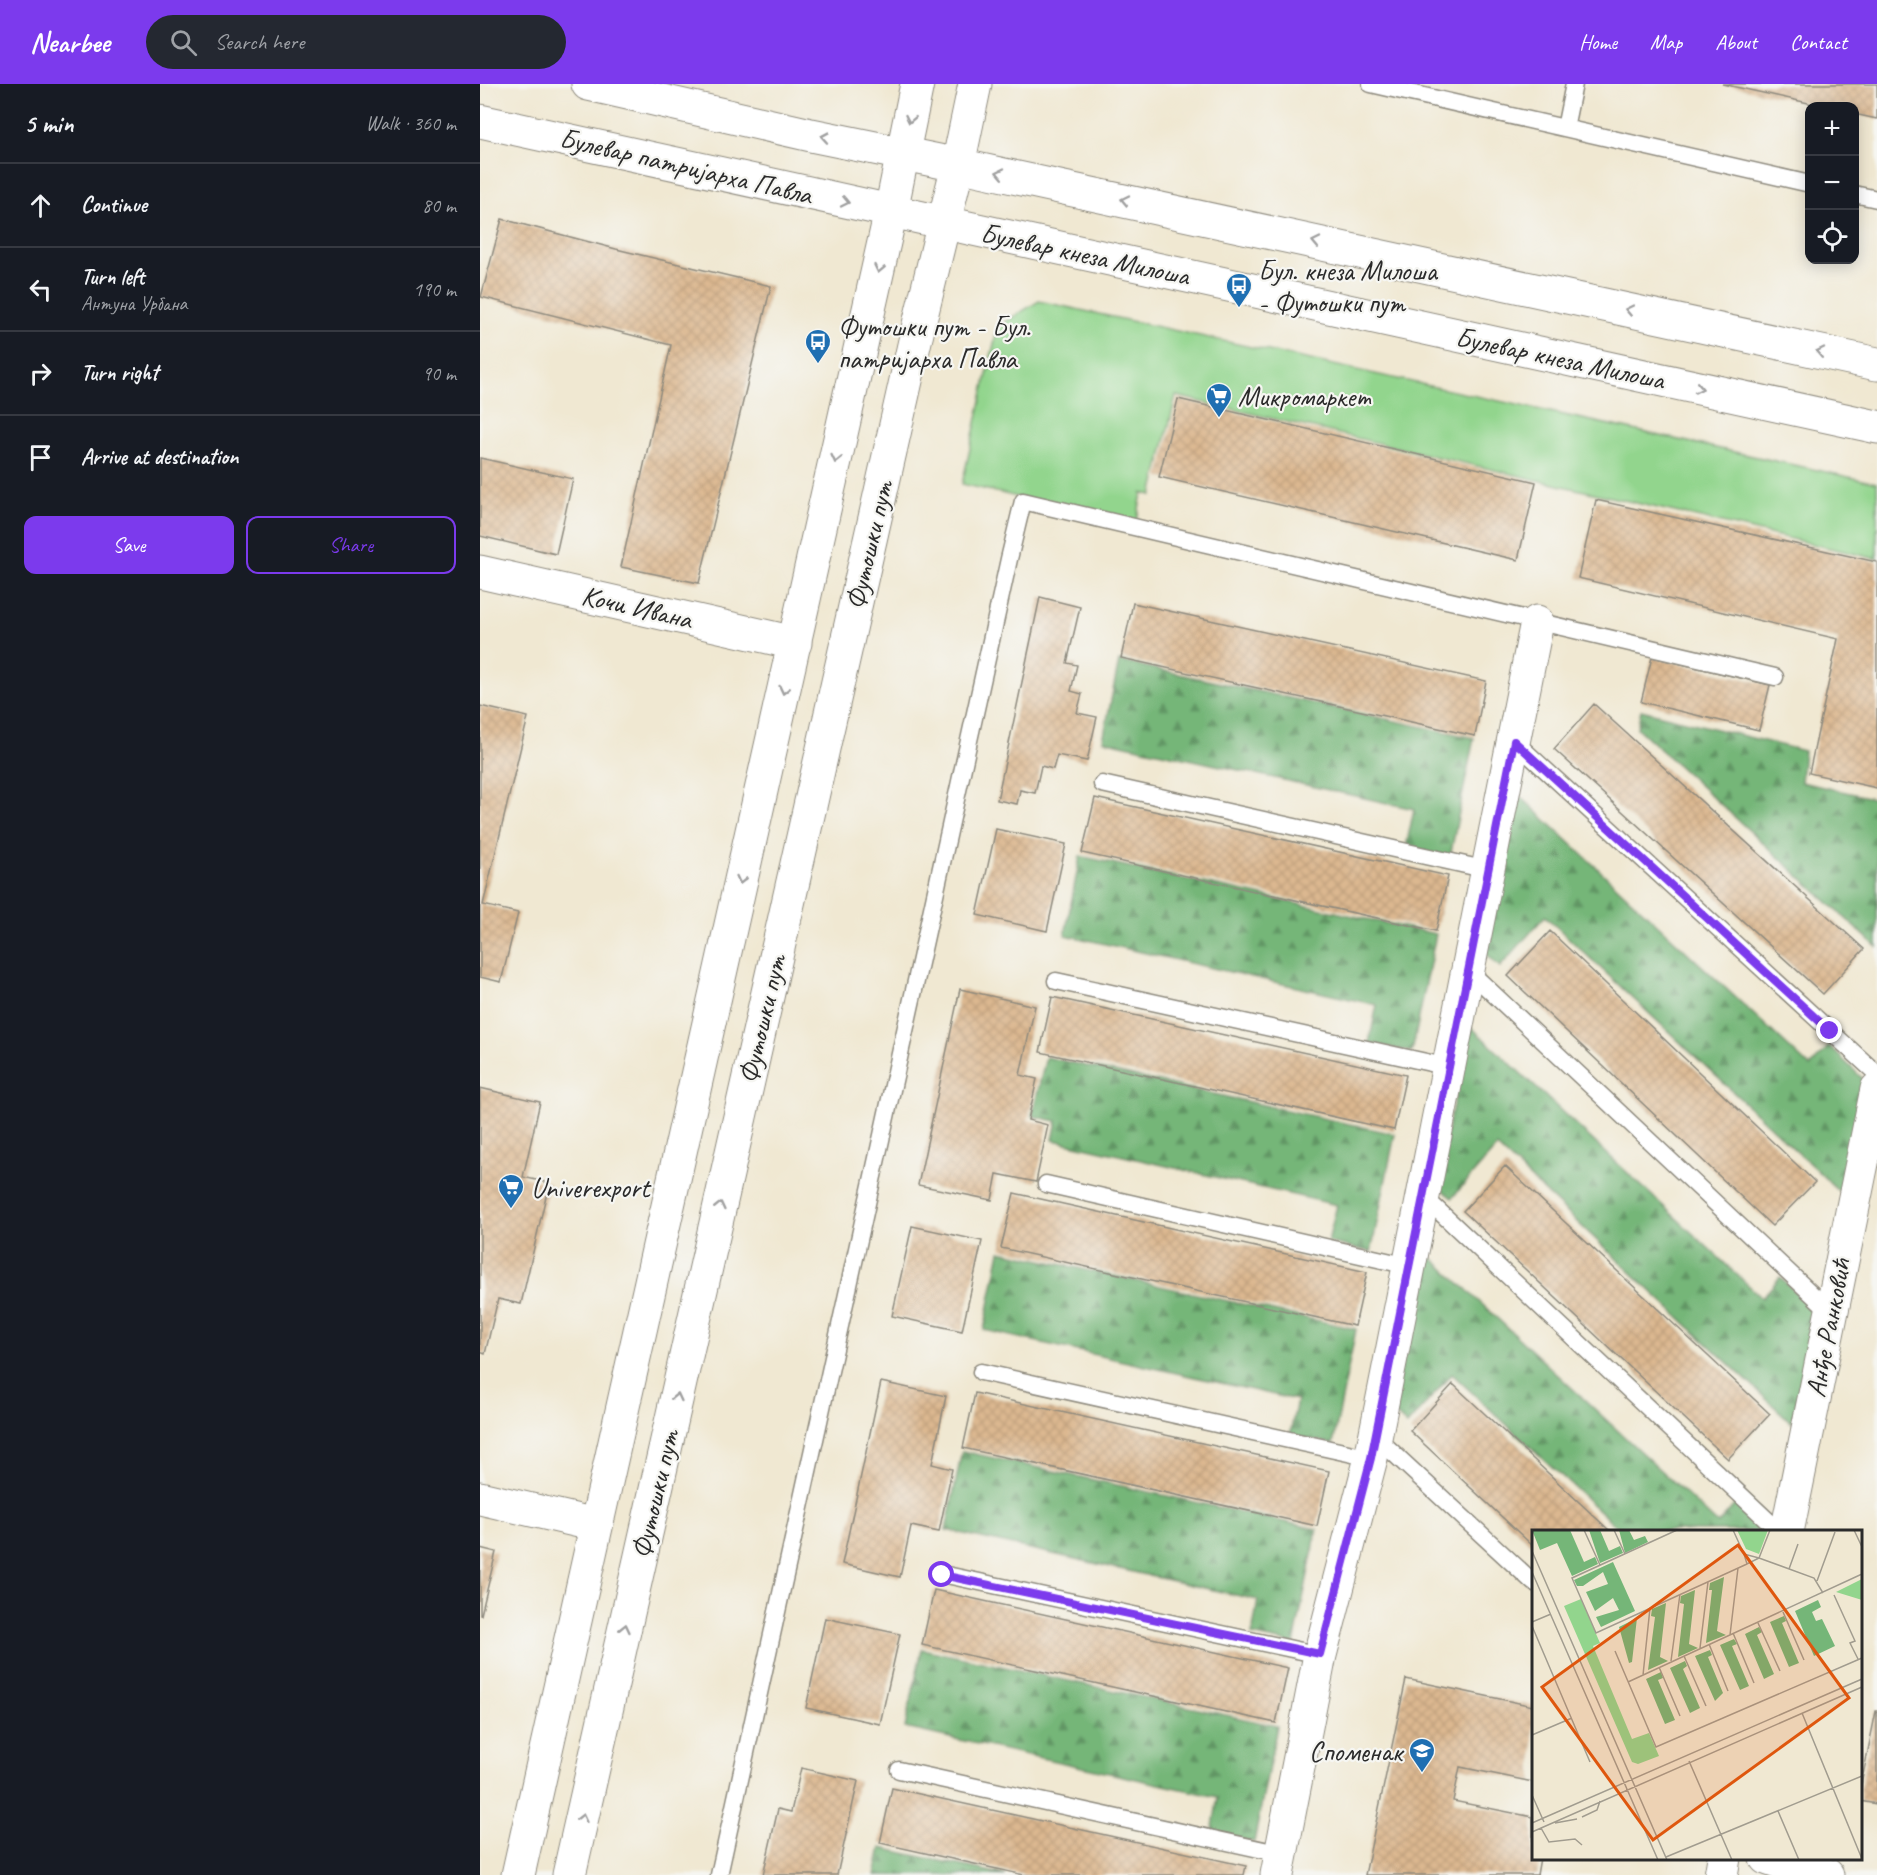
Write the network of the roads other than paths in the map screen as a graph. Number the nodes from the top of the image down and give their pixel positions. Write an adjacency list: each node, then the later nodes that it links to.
1 (588, 84): 8 (main road, Булевар патријарха Павла, one-way to 1)
2 (917, 84): 8 (main road, one-way to 8)
3 (975, 84): 9 (main road, Футошки пут)
4 (1371, 84): 7 (lane)
5 (1574, 84): 7 (lane)
6 (480, 121): 13 (main road, Булевар патријарха Павла, one-way to 13)
7 (1565, 128): 10 (lane)
8 (903, 153): 9 (main road, Булевар патријарха Павла); 13 (main road, Футошки пут)
9 (958, 165): 14 (main road, Футошки пут); 15 (main road, one-way to 9)
10 (1805, 183)
11 (1859, 195): 12 (lane)
12 (1877, 200)
13 (891, 212): 14 (main road, Булевар кнеза Милоша); 19 (main road, Футошки пут, one-way to 19)
14 (945, 223): 16 (main road, Булевар кнеза Милоша, one-way to 16); 48 (main road, Футошки пут, one-way to 14)
15 (1877, 364)
16 (1877, 427)
17 (480, 572): 19 (main road, Кочи Ивана)
18 (1537, 622): 20 (lane); 21 (main road); 49 (lane)
19 (795, 643): 36 (main road, Футошки пут, one-way to 36)
20 (1775, 677)
21 (1514, 741): 23 (main road); 27 (lane)
22 (1102, 784): 23 (lane)
23 (1488, 870): 24 (main road)
24 (1468, 970): 26 (main road); 32 (lane)
25 (1056, 981): 26 (lane)
26 (1449, 1067): 30 (main road)
27 (1877, 1074)
28 (1877, 1089): 32 (main road, Анђе Ранковић)
29 (1046, 1184): 31 (lane)
30 (1423, 1196): 31 (main road); 37 (lane)
31 (1409, 1266): 34 (main road)
32 (1831, 1312): 38 (main road, Анђе Ранковић)
33 (981, 1372): 34 (lane)
34 (1373, 1447): 40 (lane); 41 (main road)
35 (480, 1498): 36 (main road)
36 (596, 1525): 47 (main road, Футошки пут)
37 (1778, 1530)
38 (1787, 1530)
39 (942, 1575): 41 (lane)
40 (1532, 1582)
41 (1320, 1654): 45 (main road)
42 (899, 1770): 45 (lane)
43 (1724, 1860): 50 (main road)
44 (1772, 1860): 46 (main road)
45 (1279, 1865)
46 (1805, 1873)
47 (518, 1875)
48 (569, 1875)
49 (718, 1875)
50 (1721, 1875)

